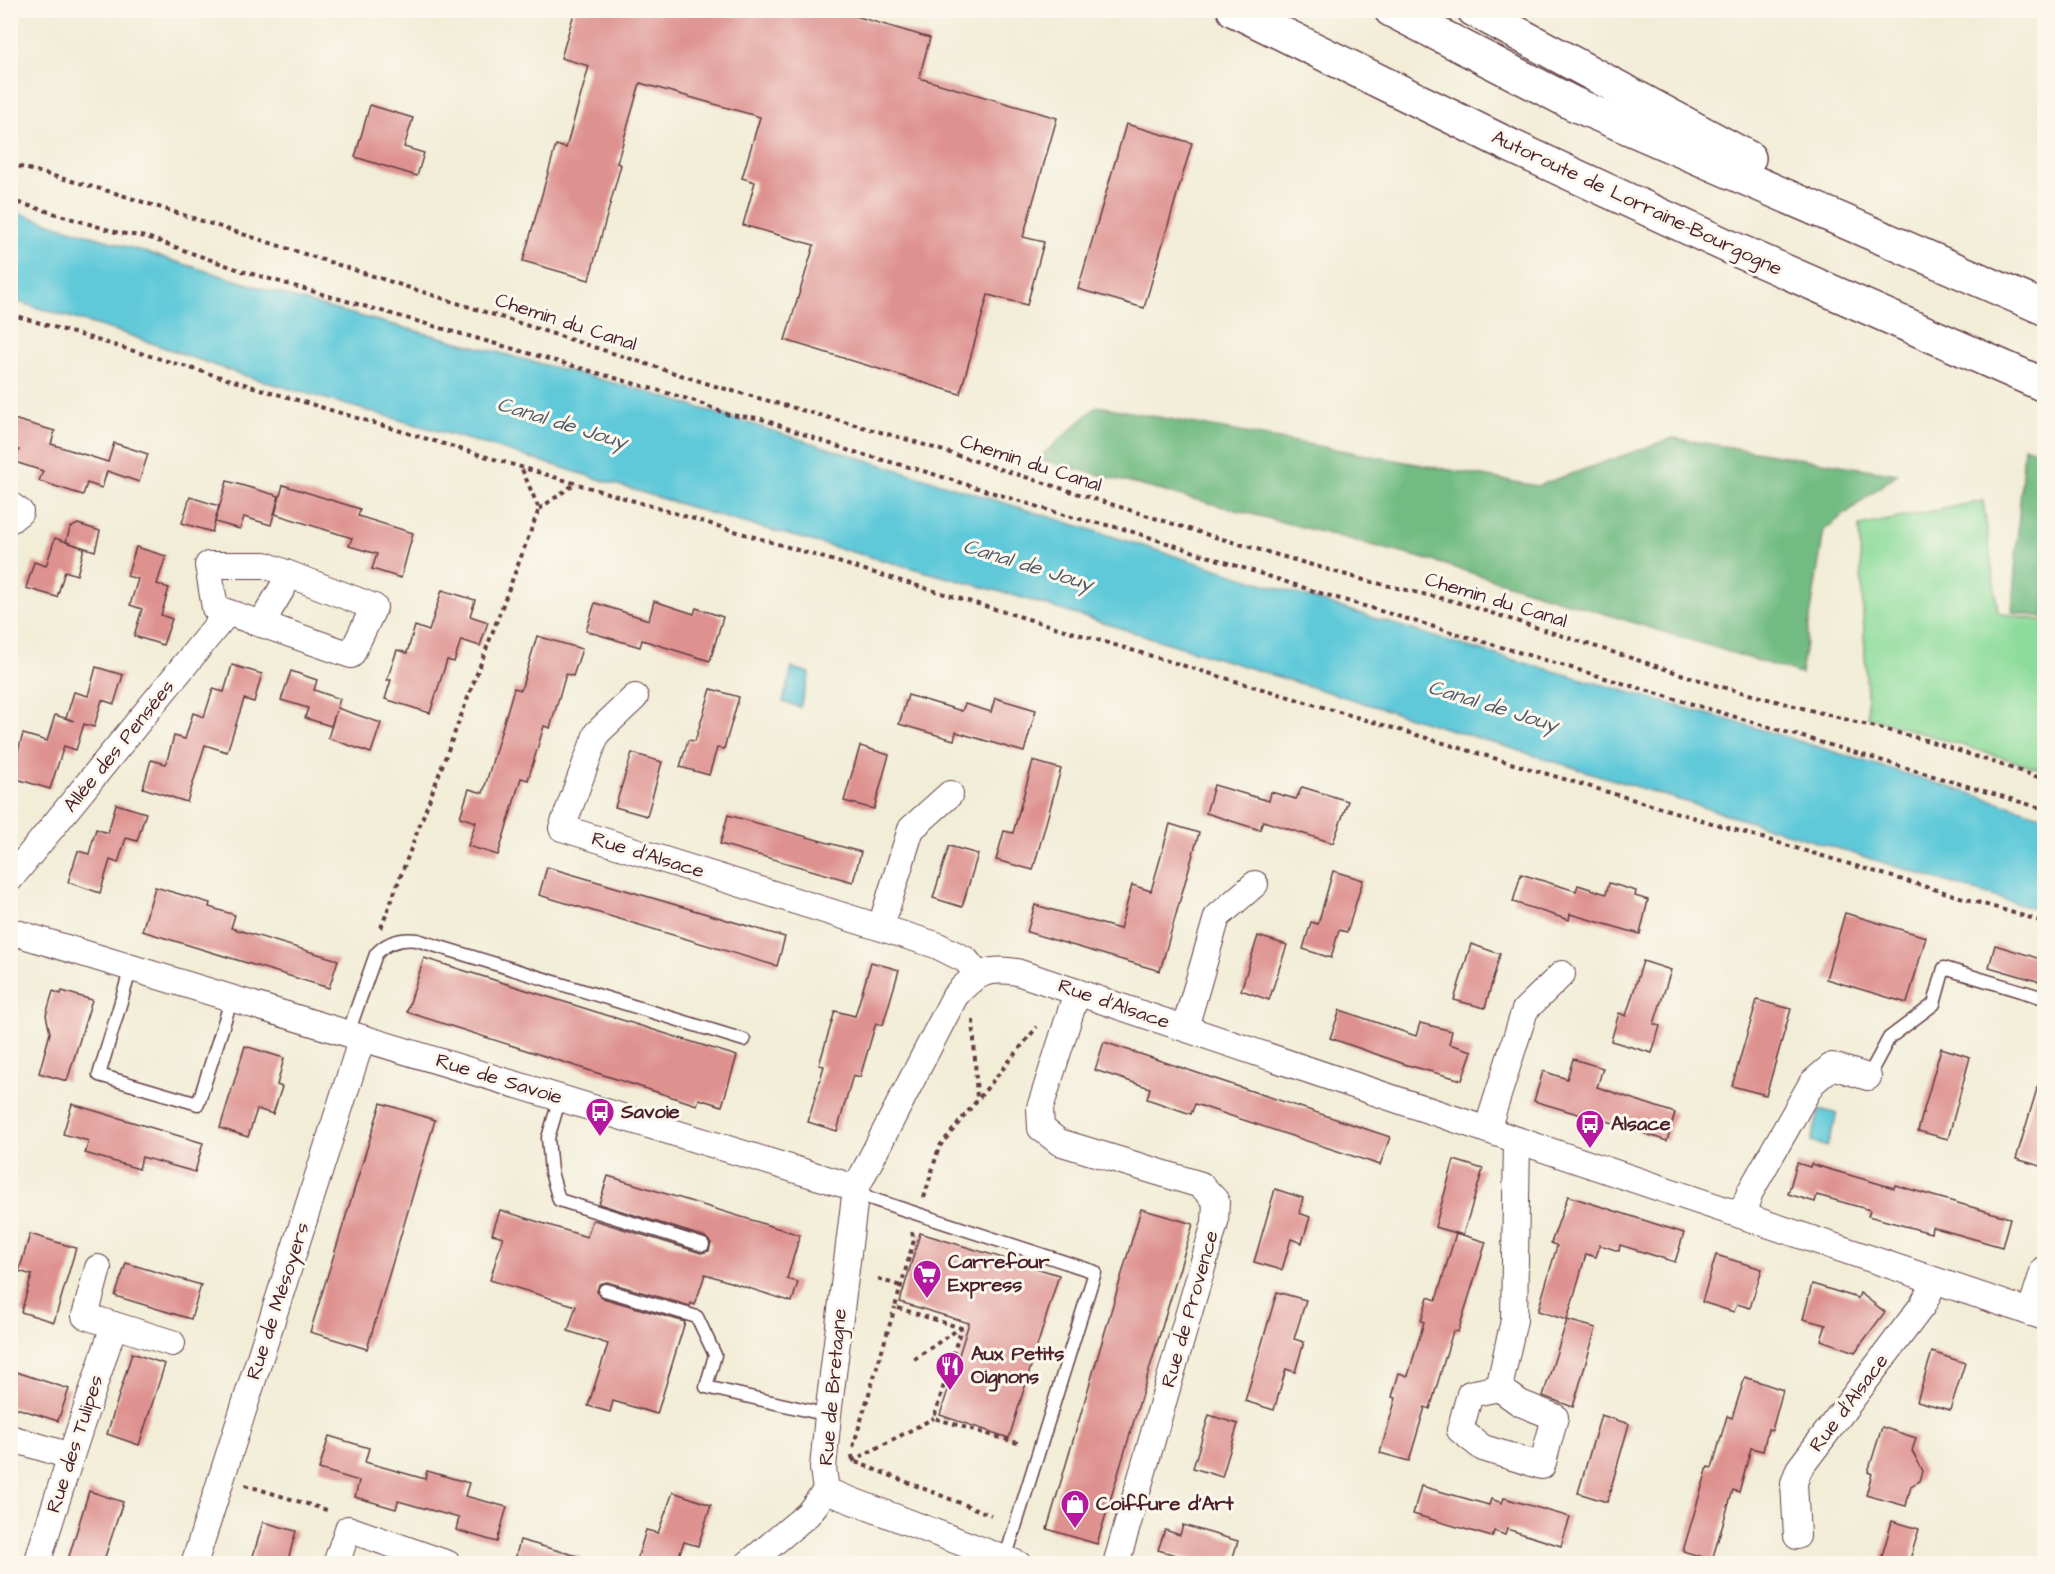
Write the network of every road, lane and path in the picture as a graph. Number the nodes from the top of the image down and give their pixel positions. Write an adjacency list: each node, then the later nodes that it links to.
1 (1234, 10): 9 (highway, Autoroute de Lorraine-Bourgogne)
2 (1391, 10): 6 (highway)
3 (1474, 10): 6 (highway)
4 (10, 164): 19 (path, Chemin du Canal)
5 (10, 200): 21 (path)
6 (1952, 267): 7 (highway)
7 (2044, 308)
8 (10, 314): 10 (path)
9 (2044, 385)
10 (521, 467): 11 (path); 13 (path)
11 (576, 483): 13 (path); 24 (path)
12 (10, 505): 14 (street)
13 (539, 509): 27 (path)
14 (10, 520)
15 (290, 574): 16 (street); 17 (street); 17 (street)
16 (226, 613): 17 (street); 22 (street, Allée des Pensées)
17 (261, 624)
18 (635, 697): 25 (street, Rue d'Alsace)
19 (2044, 779)
20 (950, 794): 25 (street)
21 (2044, 810)
22 (10, 879)
23 (1255, 884): 36 (street, Rue d'Alsace)
24 (2044, 922)
25 (880, 926): 30 (street, Rue d'Alsace)
26 (10, 931): 28 (street, Rue de Savoie)
27 (384, 945): 37 (lane); 38 (lane)
28 (131, 968): 33 (street, Rue de Savoie); 33 (lane)
29 (1562, 974): 42 (street)
30 (978, 975): 31 (street, Rue d'Alsace); 32 (street)
31 (1077, 992): 36 (street, Rue d'Alsace); 79 (street, Rue de Provence)
32 (955, 996): 41 (path); 44 (street)
33 (232, 998): 37 (street, Rue de Savoie)
34 (2044, 998): 39 (lane)
35 (1038, 1026): 41 (path)
36 (1185, 1028): 42 (street, Rue d'Alsace)
37 (355, 1036): 40 (street, Rue de Savoie); 68 (street, Rue de Mésoyers)
38 (744, 1040)
39 (1868, 1077): 46 (street)
40 (560, 1098): 44 (street, Rue de Savoie); 48 (lane)
41 (977, 1101): 45 (path)
42 (1487, 1130): 43 (street, Rue d'Alsace)
43 (1517, 1140): 46 (street, Rue d'Alsace); 61 (street)
44 (856, 1188): 62 (street, Rue de Bretagne); 65 (lane)
45 (921, 1205)
46 (1742, 1215): 52 (street, Rue d'Alsace)
47 (915, 1226): 53 (path)
48 (703, 1245)
49 (98, 1268): 57 (street)
50 (2044, 1269): 56 (street, Rue d'Alsace)
51 (878, 1279): 53 (path)
52 (1933, 1280): 56 (street, Rue d'Alsace); 72 (street, Rue d'Alsace)
53 (901, 1286): 55 (path)
54 (605, 1290): 62 (lane)
55 (895, 1307): 58 (path); 67 (path)
56 (2037, 1315)
57 (114, 1325): 59 (street); 66 (street, Rue des Tulipes)
58 (961, 1328): 60 (path); 63 (path)
59 (172, 1343)
60 (914, 1359)
61 (1499, 1388)
62 (828, 1415): 69 (street, Rue de Bretagne)
63 (934, 1418): 65 (path); 67 (path)
64 (10, 1438): 66 (street)
65 (1040, 1450): 73 (lane)
66 (70, 1456): 74 (street, Rue des Tulipes)
67 (853, 1461): 69 (path); 70 (path)
68 (222, 1478): 71 (path); 75 (street, Rue de Mésoyers)
69 (825, 1480): 73 (street, Rue de Bretagne); 78 (street)
70 (991, 1515)
71 (348, 1529): 76 (street); 77 (street)
72 (1797, 1536)
73 (1012, 1561)
74 (37, 1563)
75 (194, 1563)
76 (336, 1563)
77 (448, 1563)
78 (748, 1563)
79 (1116, 1563)

